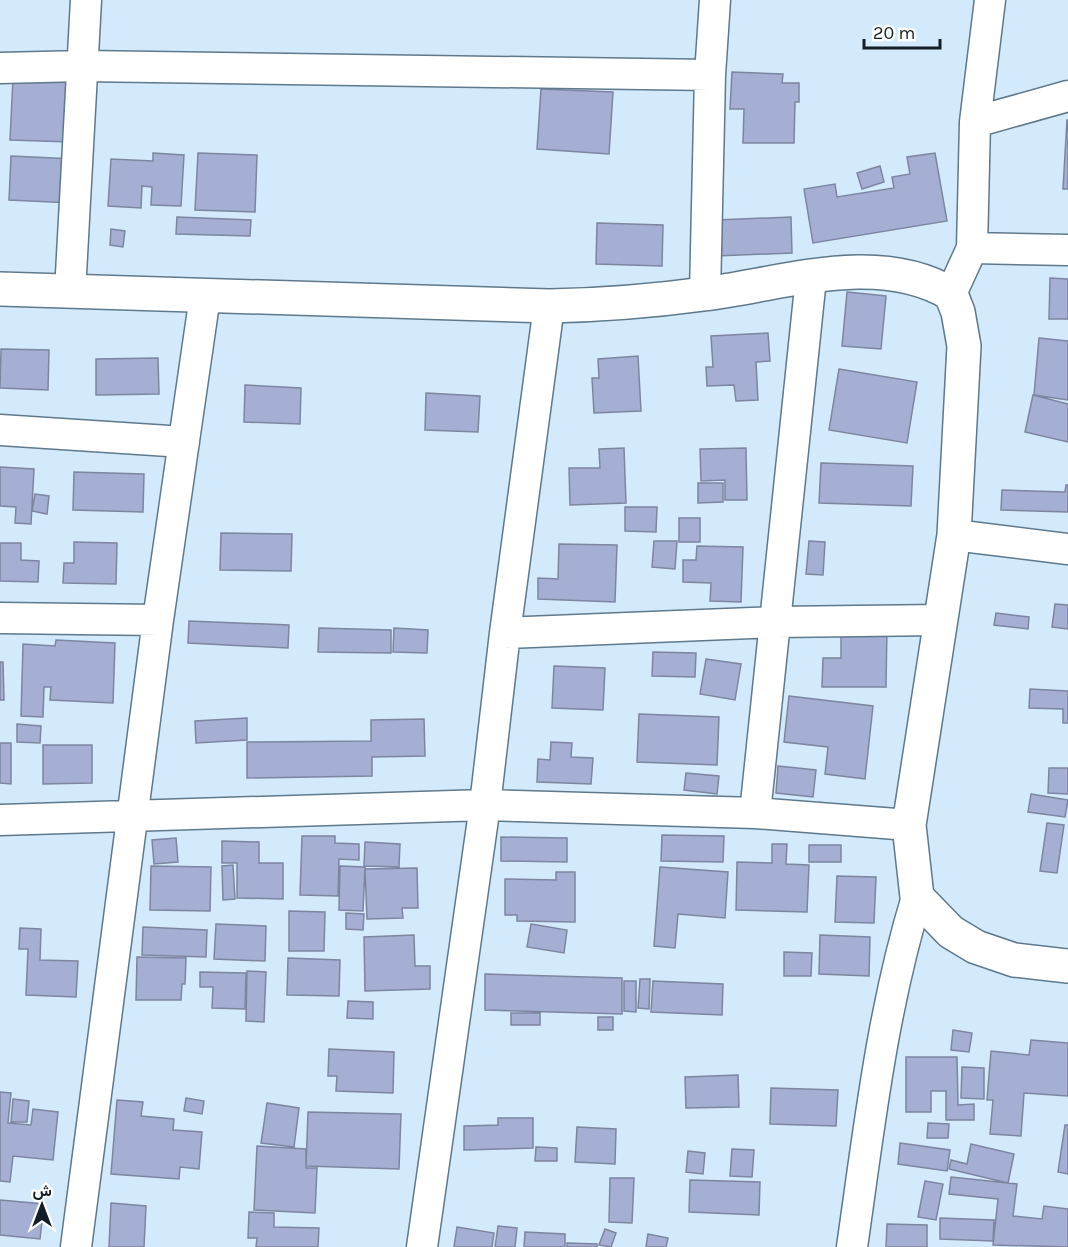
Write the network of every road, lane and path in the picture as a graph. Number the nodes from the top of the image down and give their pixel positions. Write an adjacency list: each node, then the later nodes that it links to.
1 (86, 0): 4 (street)
2 (715, 0): 6 (street)
3 (990, 0): 8 (street)
4 (83, 66): 5 (street); 6 (street); 13 (street)
5 (0, 68)
6 (710, 75): 14 (street)
7 (1068, 96): 8 (street)
8 (975, 122): 9 (street)
9 (972, 248): 10 (street); 15 (street)
10 (1068, 250)
11 (811, 278): 14 (main road); 15 (main road); 25 (street)
12 (0, 289): 13 (main road)
13 (70, 292): 16 (main road)
14 (705, 294): 17 (main road)
15 (951, 294): 20 (main road)
16 (205, 296): 17 (main road); 19 (street)
17 (549, 306): 26 (street)
18 (0, 430): 19 (street)
19 (184, 442): 23 (street)
20 (954, 535): 21 (street); 24 (main road)
21 (1068, 549)
22 (0, 618): 23 (street)
23 (158, 620): 29 (street)
24 (940, 620): 25 (street); 31 (main road)
25 (775, 622): 26 (street); 28 (street)
26 (505, 633): 27 (street)
27 (485, 805): 28 (street); 29 (street); 35 (street)
28 (755, 813): 31 (street)
29 (131, 818): 30 (street); 34 (street)
30 (0, 820)
31 (909, 825): 32 (main road)
32 (917, 897): 33 (main road); 36 (street)
33 (1068, 966)
34 (76, 1247)
35 (422, 1247)
36 (852, 1247)

